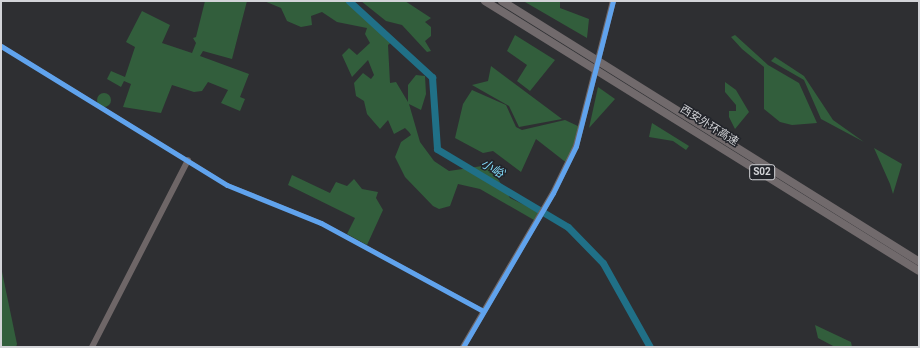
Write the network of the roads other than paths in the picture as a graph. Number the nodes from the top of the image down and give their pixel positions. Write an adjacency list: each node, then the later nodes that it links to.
1 (485, 1): 7 (highway, 西安外环高速 / S02)
2 (502, 1): 6 (highway, 西安外环高速 / S02)
3 (613, 1): 8 (street)
4 (1, 46): 5 (street)
5 (188, 160): 8 (street); 9 (street)
6 (919, 262)
7 (919, 271)
8 (483, 311): 10 (street)
9 (92, 347)
10 (463, 347)

